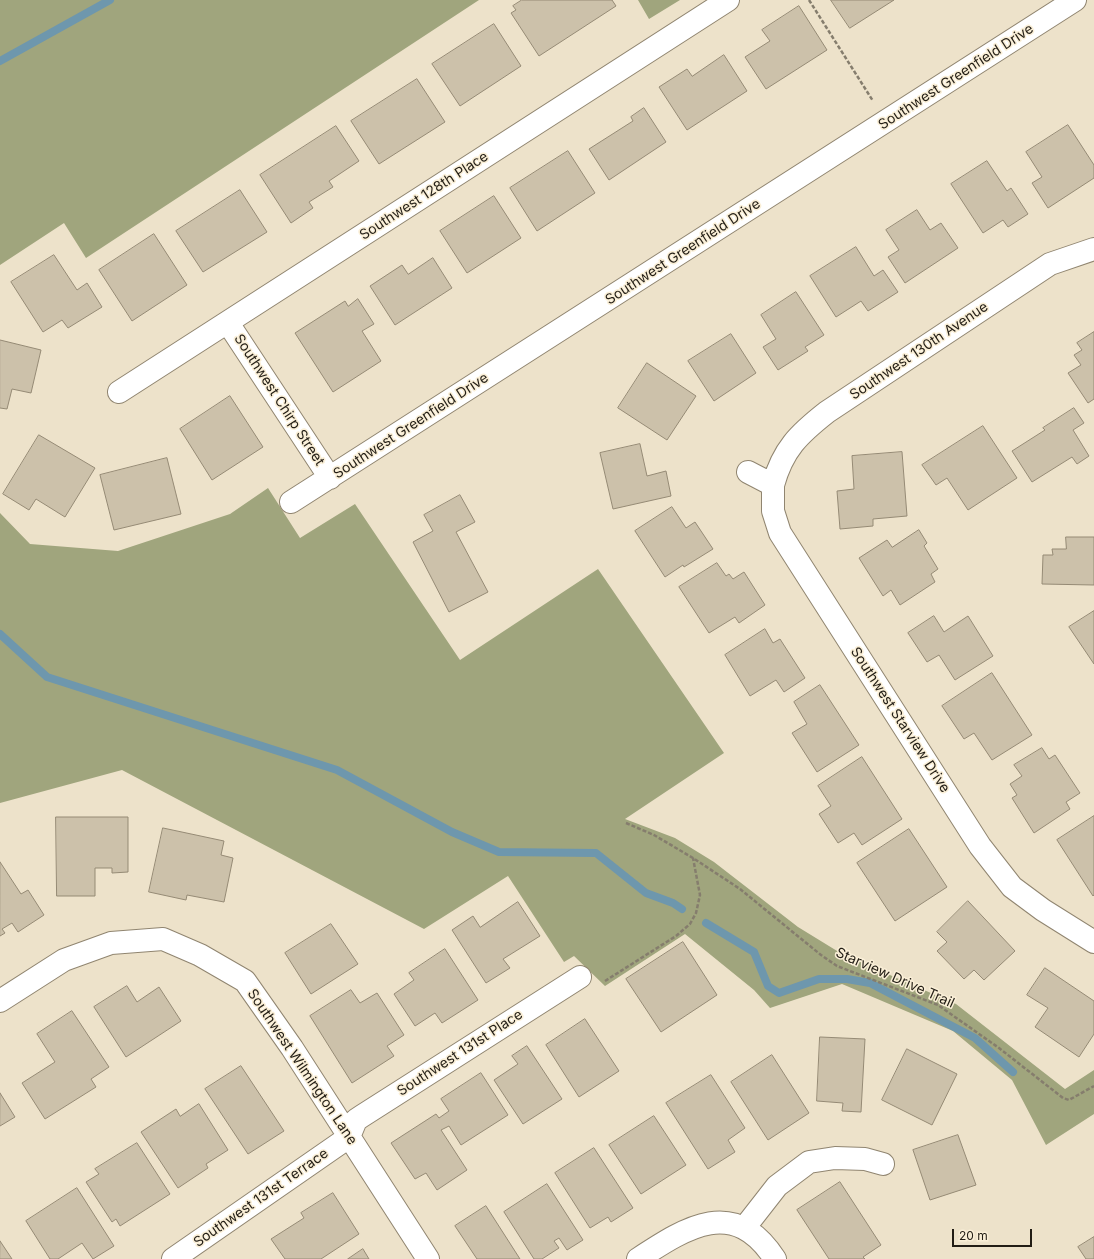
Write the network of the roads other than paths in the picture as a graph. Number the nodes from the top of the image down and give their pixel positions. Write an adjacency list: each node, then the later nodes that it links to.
1 (728, 0): 4 (street, Southwest 128th Place)
2 (1076, 0): 7 (street, Southwest Greenfield Drive)
3 (1094, 249): 8 (street, Southwest 130th Avenue)
4 (228, 323): 5 (street, Southwest 128th Place); 7 (street, Southwest Chirp Street)
5 (119, 392)
6 (748, 472): 8 (street)
7 (330, 478): 9 (street, Southwest Greenfield Drive)
8 (773, 485): 10 (street, Southwest Starview Drive)
9 (291, 502)
10 (1094, 942)
11 (580, 977): 13 (street, Southwest 131st Place)
12 (0, 1001): 13 (street, Southwest Wilmington Lane)
13 (349, 1137): 16 (street, Southwest 131st Terrace); 17 (street, Southwest Wilmington Lane)
14 (883, 1164): 15 (street)
15 (745, 1227): 18 (street); 19 (street)
16 (172, 1259)
17 (428, 1259)
18 (638, 1259)
19 (775, 1259)

